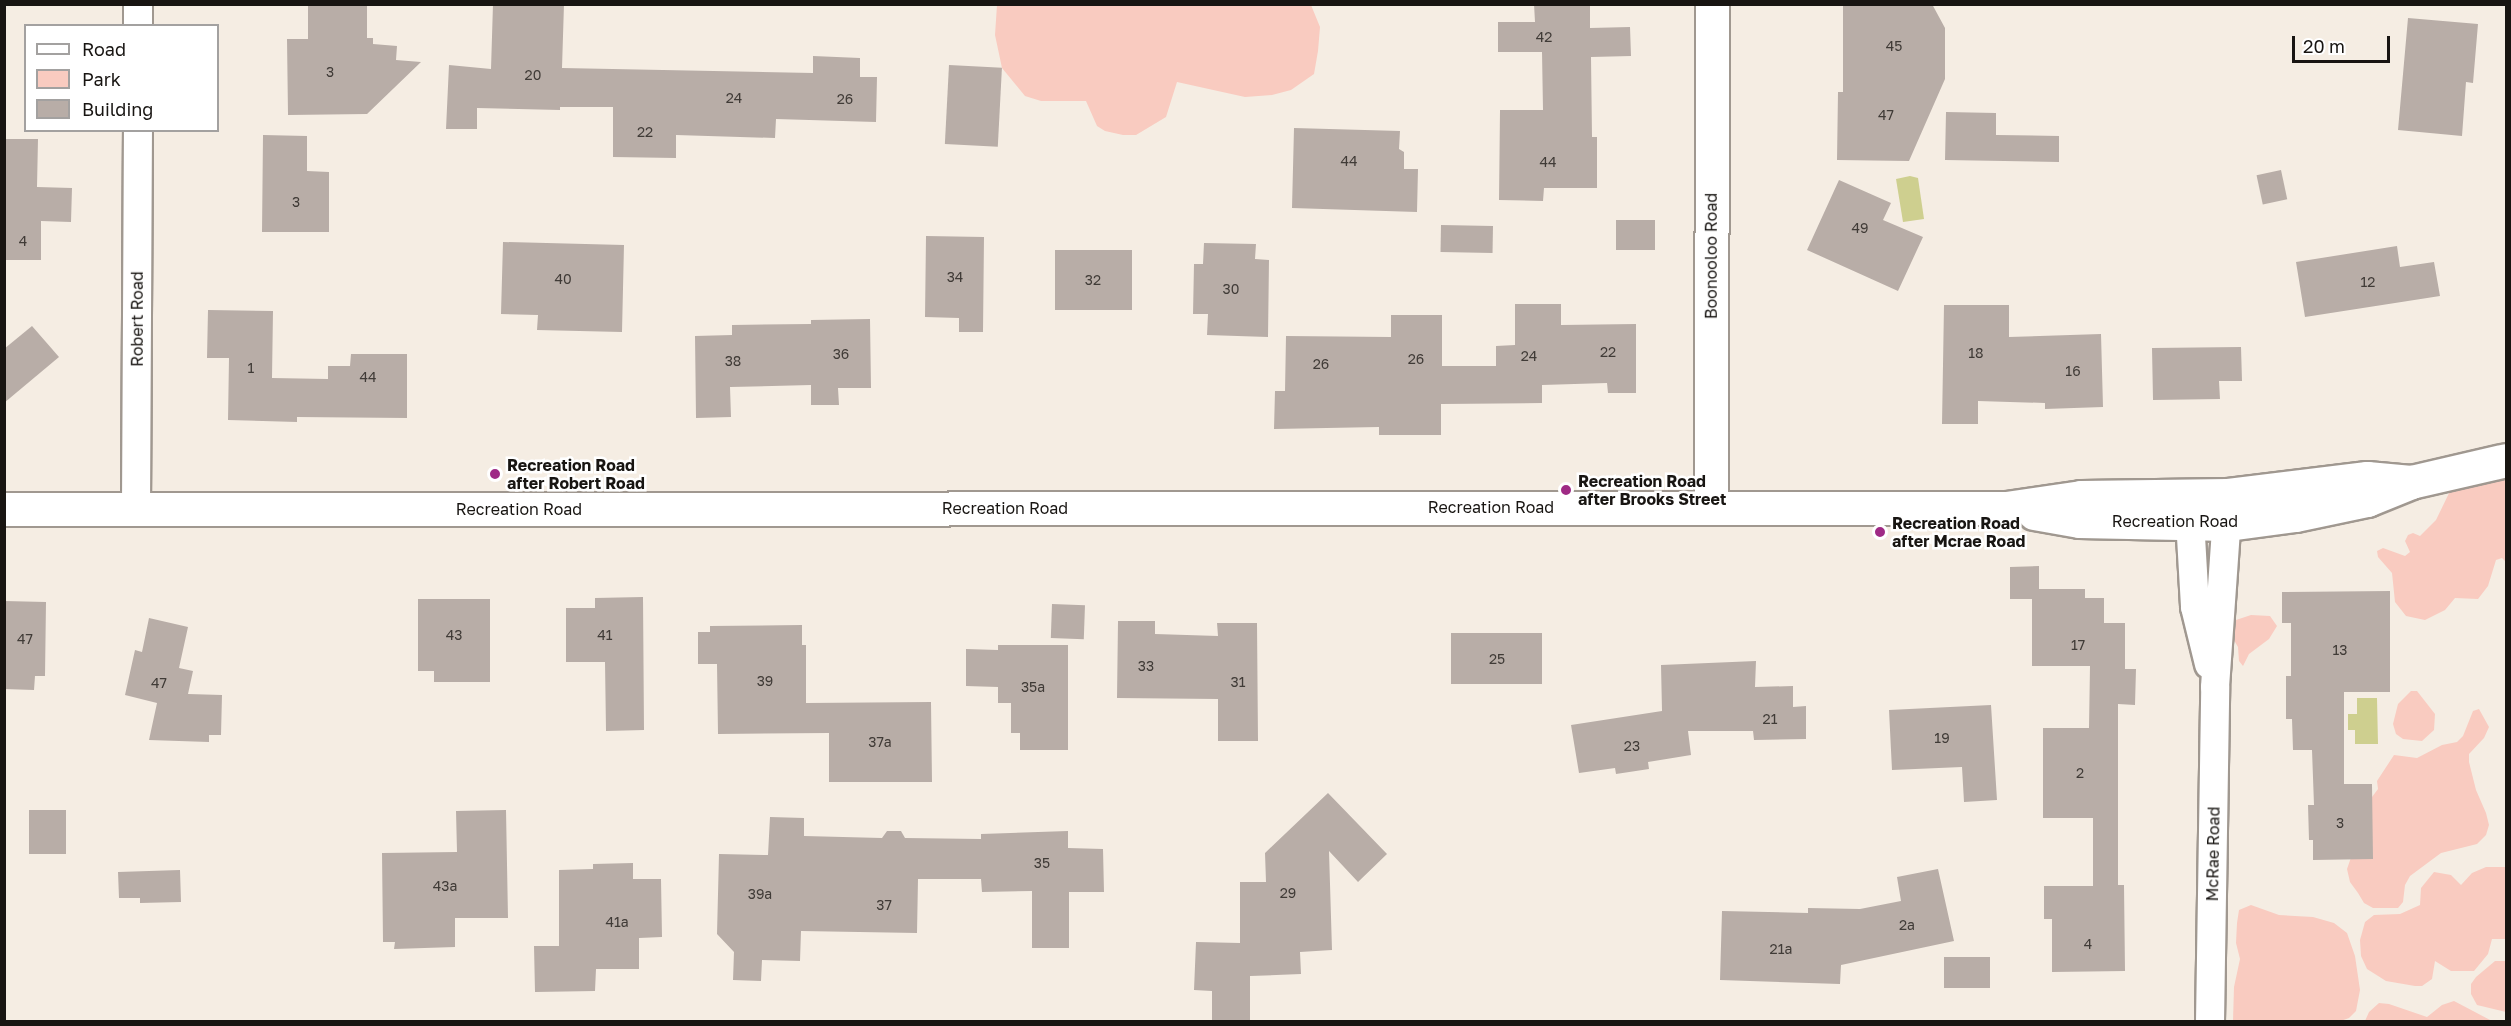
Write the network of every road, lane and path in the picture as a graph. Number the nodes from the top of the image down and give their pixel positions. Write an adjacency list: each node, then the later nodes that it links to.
1 (138, 4): 3 (street)
2 (1712, 4): 7 (street, Boonooloo Road)
3 (138, 24)
4 (138, 132): 6 (street, Robert Road)
5 (2506, 460): 9 (street, Recreation Road)
6 (136, 507): 7 (street, Recreation Road); 8 (street, Recreation Road)
7 (1711, 507): 10 (street, Recreation Road)
8 (4, 508)
9 (2228, 509): 10 (street, Recreation Road); 11 (street, McRae Road)
10 (2189, 510): 11 (street, McRae Road)
11 (2215, 687): 12 (street, McRae Road)
12 (2210, 1022)

